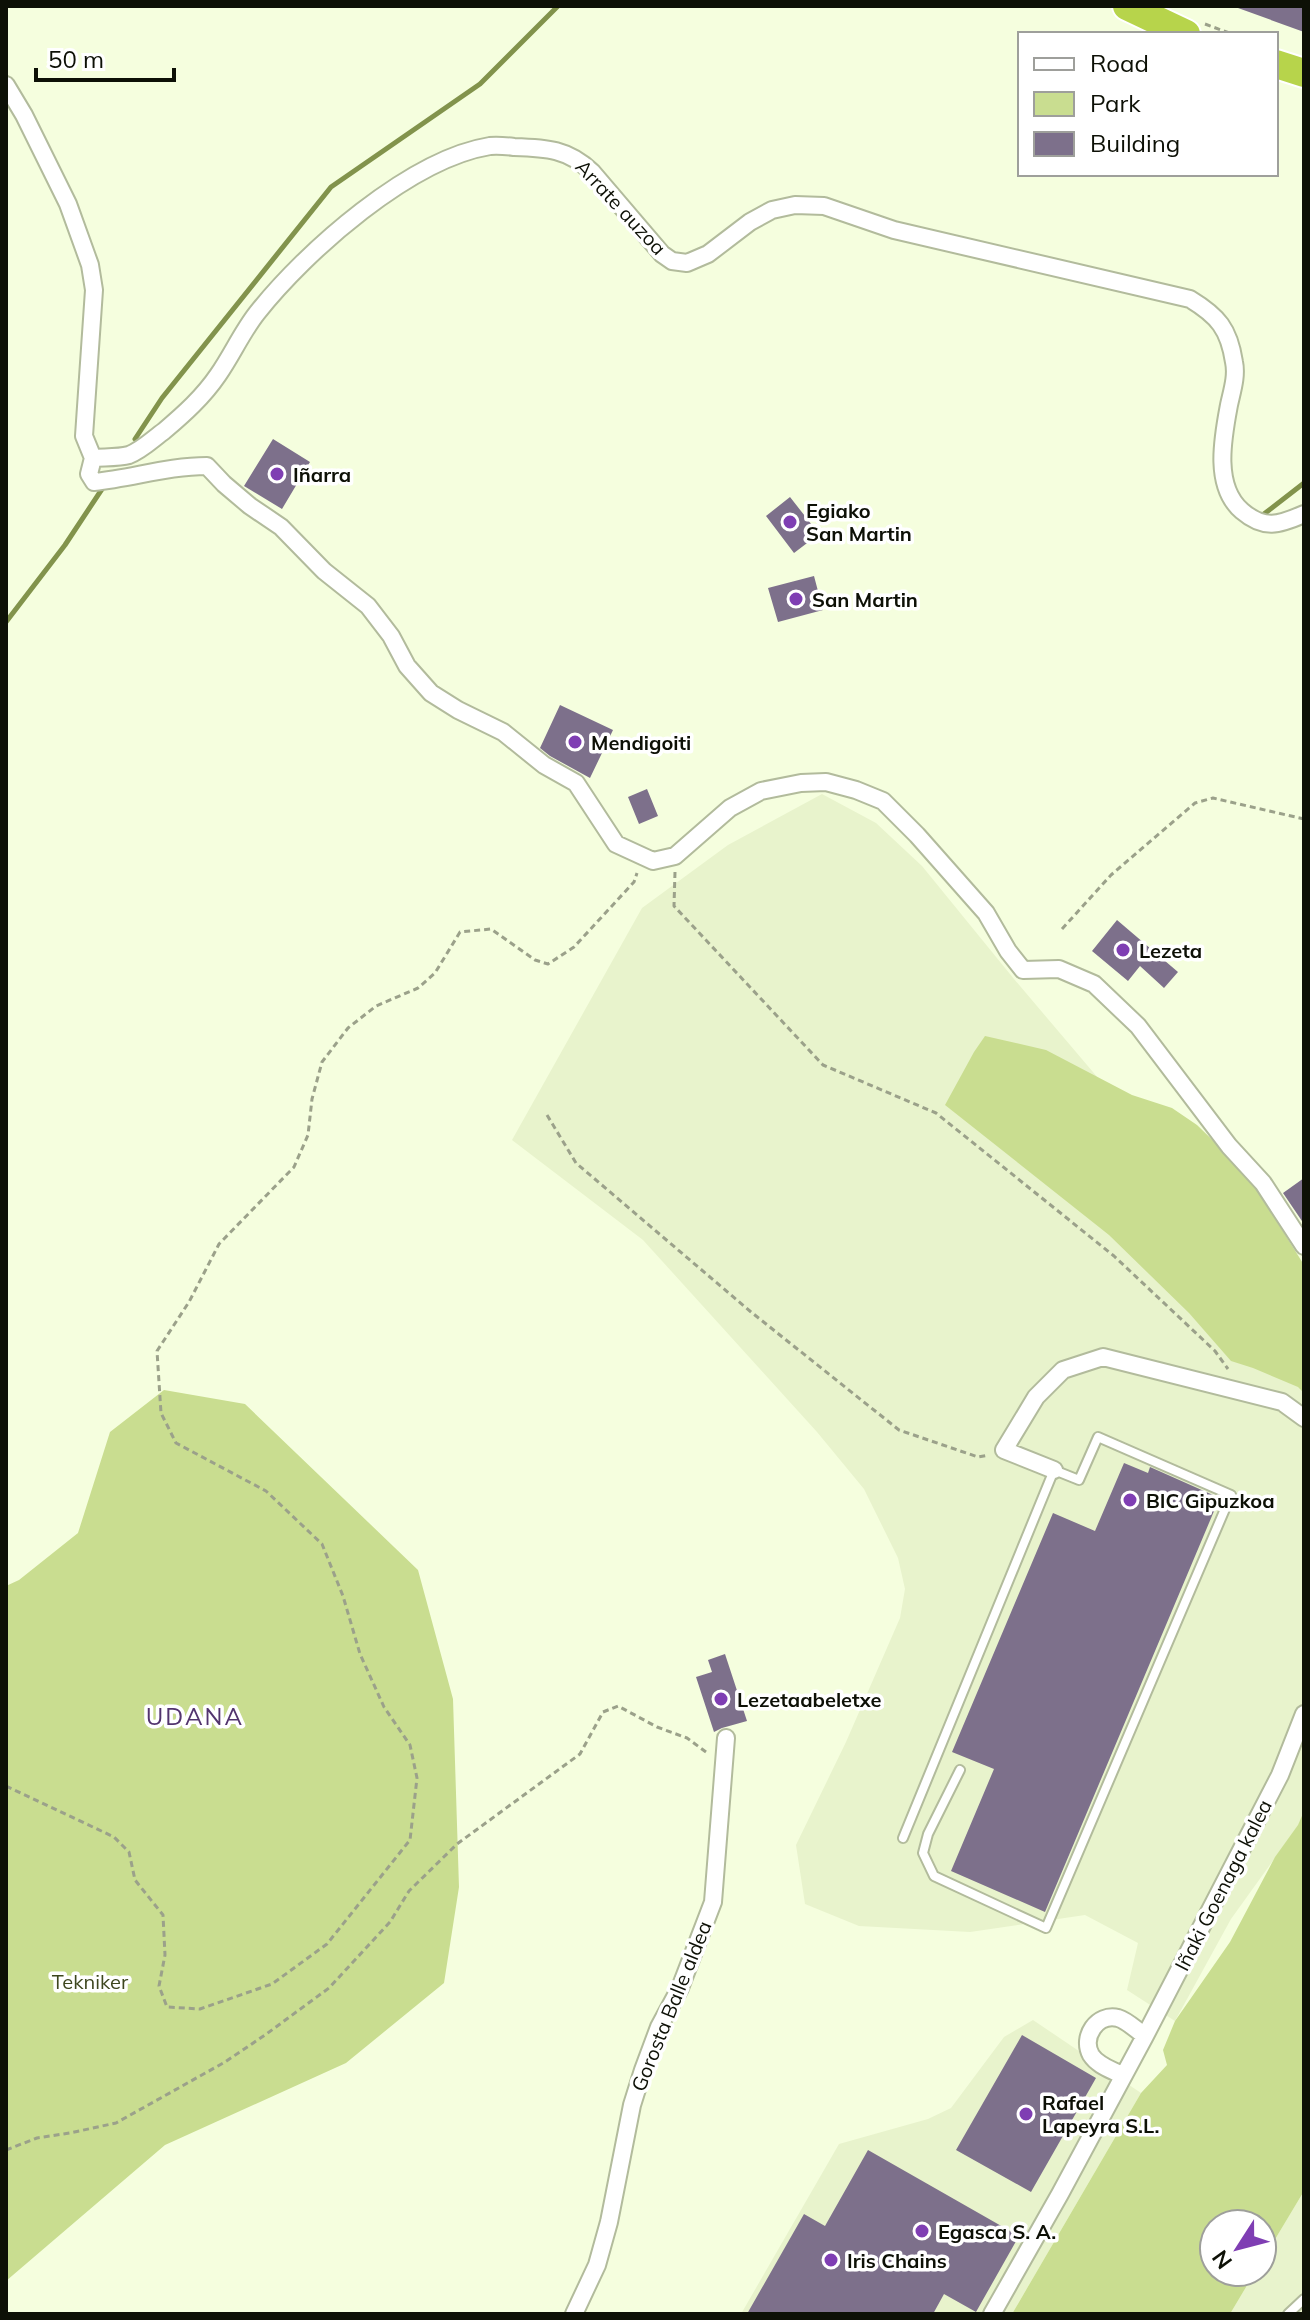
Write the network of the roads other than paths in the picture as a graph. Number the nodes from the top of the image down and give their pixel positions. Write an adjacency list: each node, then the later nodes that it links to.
1 (1127, 6): 2 (highway)
2 (1182, 32)
3 (1278, 65): 4 (highway)
4 (1304, 73)
5 (6, 85): 6 (street)
6 (93, 458): 7 (street, Arrate auzoa); 8 (street)
7 (1304, 514)
8 (1304, 1246)
9 (1304, 1418): 10 (street)
10 (1054, 1470): 13 (lane); 14 (lane)
11 (1304, 1714): 15 (street, Iñaki Goenaga kalea)
12 (726, 1738): 18 (street, Gorosta Balle aldea)
13 (960, 1770)
14 (903, 1838)
15 (1145, 2036): 16 (street, Iñaki Goenaga kalea); 16 (street)
16 (1123, 2076): 19 (street)
17 (1304, 2299): 20 (lane)
18 (574, 2314)
19 (992, 2314)
20 (1288, 2314)

